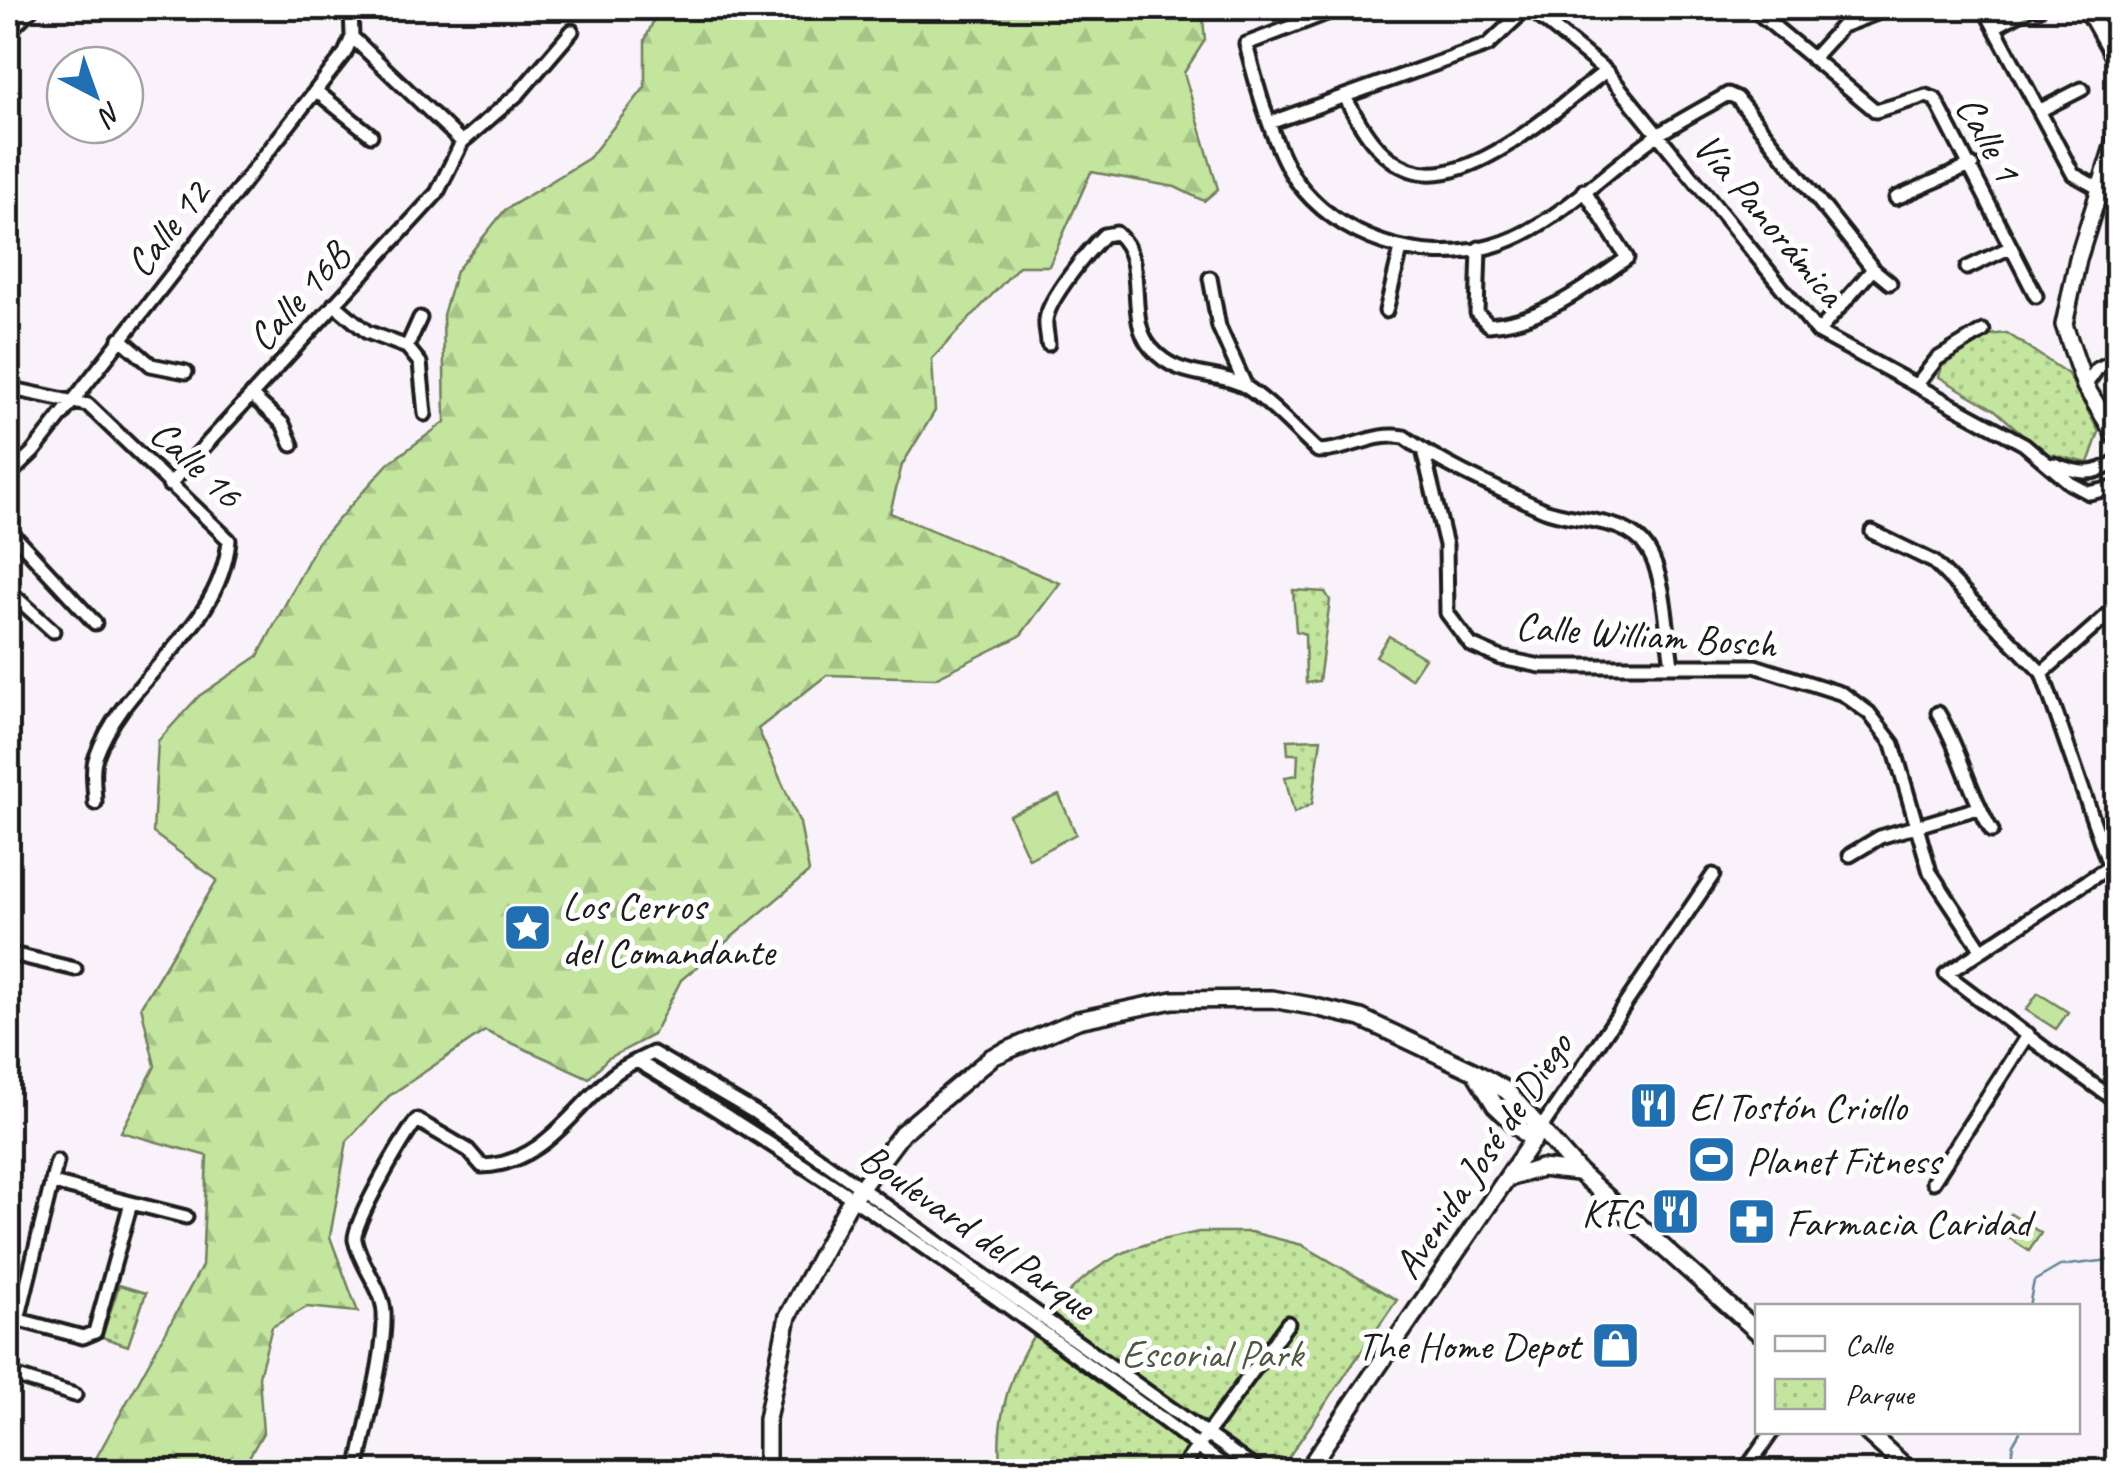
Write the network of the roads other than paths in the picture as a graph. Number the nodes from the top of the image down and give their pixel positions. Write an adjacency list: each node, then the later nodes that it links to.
1 (30, 8): 12 (street)
2 (351, 8): 14 (street)
3 (1340, 8): 10 (street)
4 (1528, 8): 17 (street, Vía Panorámica); 20 (street)
5 (1752, 8): 15 (street, Calle 1)
6 (1890, 8): 15 (street)
7 (1984, 8): 11 (street)
8 (2036, 8): 11 (street)
9 (2087, 8): 16 (street)
10 (1317, 12): 22 (street)
11 (1994, 26): 21 (street)
12 (8, 30)
13 (572, 31): 26 (street)
14 (352, 37): 19 (street, Calle 12); 26 (street)
15 (1812, 59): 27 (street, Calle 1)
16 (2118, 63)
17 (1606, 71): 20 (street); 25 (street, Vía Panorámica)
18 (2082, 89): 21 (street)
19 (316, 91): 24 (street); 44 (street, Calle 12)
20 (1345, 96): 22 (street)
21 (2039, 111): 28 (street)
22 (1272, 122): 33 (street)
23 (2118, 131): 28 (street)
24 (371, 135)
25 (1658, 136): 29 (street); 35 (street); 43 (street, Vía Panorámica)
26 (462, 142): 39 (street, Calle 16B)
27 (1972, 165): 30 (street); 32 (street, Calle 1)
28 (2098, 188): 51 (street)
29 (1584, 190): 31 (street); 31 (street)
30 (1896, 198)
31 (1479, 248): 33 (street)
32 (2009, 248): 34 (street); 38 (street, Calle 1)
33 (1401, 249): 40 (street)
34 (1967, 268)
35 (1872, 269): 37 (street); 43 (street)
36 (1210, 278): 50 (street)
37 (1890, 283)
38 (2036, 296)
39 (334, 304): 46 (street); 53 (street, Calle 16B)
40 (1386, 310)
41 (420, 318): 46 (street)
42 (1983, 331): 49 (street)
43 (1818, 332): 49 (street, Vía Panorámica)
44 (120, 338): 48 (street); 54 (street, Calle 12)
45 (1048, 344): 50 (street)
46 (407, 347): 55 (street)
47 (2118, 359): 51 (street)
48 (186, 372)
49 (1918, 383): 59 (street, Vía Panorámica)
50 (1246, 386): 58 (street)
51 (2085, 386): 56 (street)
52 (8, 388): 54 (street, Calle 16)
53 (252, 395): 57 (street); 63 (street, Calle 16B)
54 (72, 398): 62 (street, Calle 12); 63 (street, Calle 16)
55 (424, 414)
56 (2118, 440)
57 (292, 445)
58 (1423, 450): 72 (street); 72 (street, Calle William Bosch)
59 (2046, 460): 60 (street, Vía Panorámica); 61 (street, Vía Panorámica); 65 (street, Vía Panorámica)
60 (2117, 460): 61 (street, Vía Panorámica)
61 (2098, 471): 65 (street)
62 (8, 476)
63 (168, 485): 75 (street, Calle 16)
64 (2118, 487): 65 (street)
65 (2093, 493)
66 (8, 529): 70 (street)
67 (1872, 532): 73 (street)
68 (8, 590): 71 (street)
69 (2118, 606): 73 (street)
70 (95, 623)
71 (53, 632)
72 (1672, 664): 77 (street, Calle William Bosch)
73 (2042, 673): 80 (street)
74 (1938, 714): 76 (street)
75 (95, 804)
76 (1978, 808): 77 (street); 78 (street)
77 (1916, 826): 79 (street); 83 (street, Calle William Bosch)
78 (1992, 831)
79 (1850, 855)
80 (2113, 864): 82 (street); 83 (street)
81 (1713, 875): 89 (street, Avenida José de Diego)
82 (2118, 891)
83 (1981, 949): 86 (street)
84 (8, 952): 85 (street)
85 (75, 969)
86 (2028, 1034): 88 (street); 94 (street)
87 (637, 1061): 95 (street); 95 (street, Boulevard del Parque); 107 (street)
88 (2118, 1102)
89 (1537, 1134): 91 (street); 92 (street, Avenida José de Diego); 95 (street)
90 (58, 1161): 93 (street)
91 (1580, 1173): 92 (street); 100 (street)
92 (1508, 1178): 112 (street, Avenida José de Diego)
93 (53, 1182): 96 (street); 98 (street)
94 (1933, 1182)
95 (856, 1193): 103 (street, Boulevard del Parque); 106 (street, Boulevard del Parque); 108 (street)
96 (131, 1202): 97 (street); 98 (street)
97 (186, 1216)
98 (13, 1318)
99 (1288, 1323): 103 (street)
100 (1755, 1329)
101 (8, 1374): 102 (street)
102 (75, 1395)
103 (1207, 1433): 106 (street); 111 (street, Boulevard del Parque)
104 (1771, 1434): 113 (street)
105 (1869, 1434): 114 (street)
106 (1197, 1445): 109 (street); 110 (street, Boulevard del Parque)
107 (357, 1472)
108 (767, 1472)
109 (1179, 1472)
110 (1232, 1472)
111 (1260, 1472)
112 (1306, 1472)
113 (1744, 1472)
114 (1911, 1472)

